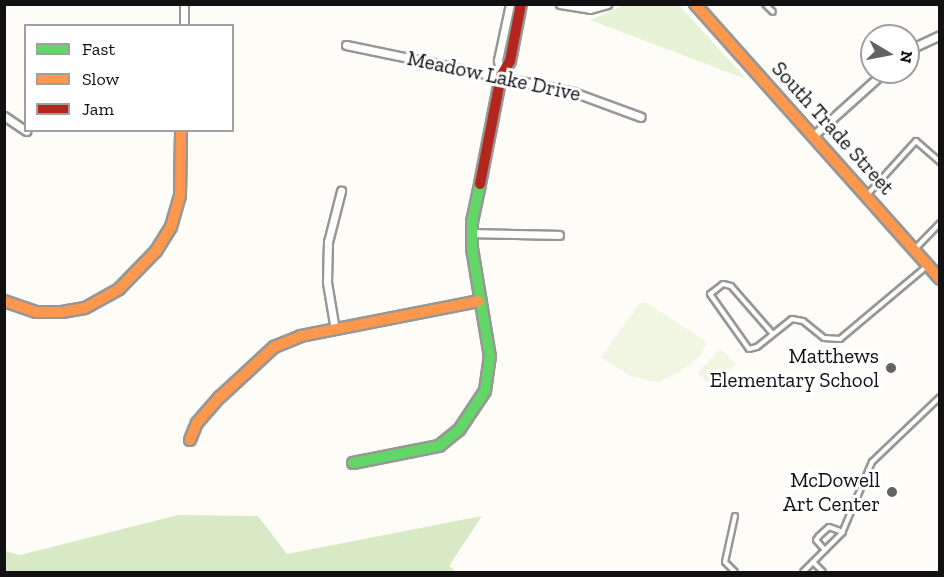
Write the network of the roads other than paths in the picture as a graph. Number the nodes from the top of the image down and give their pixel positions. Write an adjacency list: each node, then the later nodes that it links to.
1 (184, 4): 9 (street)
2 (510, 4): 13 (street)
3 (521, 4): 13 (street)
4 (560, 4): 5 (street)
5 (607, 4)
6 (695, 4): 19 (street, South Trade Street)
7 (765, 4): 8 (lane)
8 (773, 12)
9 (184, 24)
10 (939, 35): 11 (street)
11 (920, 44)
12 (346, 45): 13 (street, Meadow Lake Drive)
13 (501, 76): 16 (street, Meadow Lake Drive); 24 (street)
14 (871, 84): 19 (street)
15 (4, 116): 17 (street)
16 (641, 117)
17 (24, 130)
18 (181, 132): 29 (street)
19 (814, 135): 22 (street, South Trade Street)
20 (939, 162): 22 (lane)
21 (341, 191): 31 (street)
22 (867, 195): 26 (street, South Trade Street)
23 (939, 224): 26 (lane)
24 (471, 233): 25 (street); 30 (street)
25 (559, 235)
26 (914, 250): 27 (street, South Trade Street)
27 (927, 265): 28 (street, South Trade Street); 32 (lane)
28 (939, 279)
29 (4, 301)
30 (479, 302): 31 (street); 35 (street)
31 (334, 330): 34 (street)
32 (772, 333): 32 (lane)
33 (939, 397): 37 (lane)
34 (190, 440)
35 (353, 463)
36 (735, 516): 40 (lane)
37 (843, 532): 38 (lane); 38 (lane)
38 (825, 550): 39 (lane)
39 (813, 562): 41 (lane); 42 (lane)
40 (735, 573)
41 (803, 573)
42 (823, 573)

